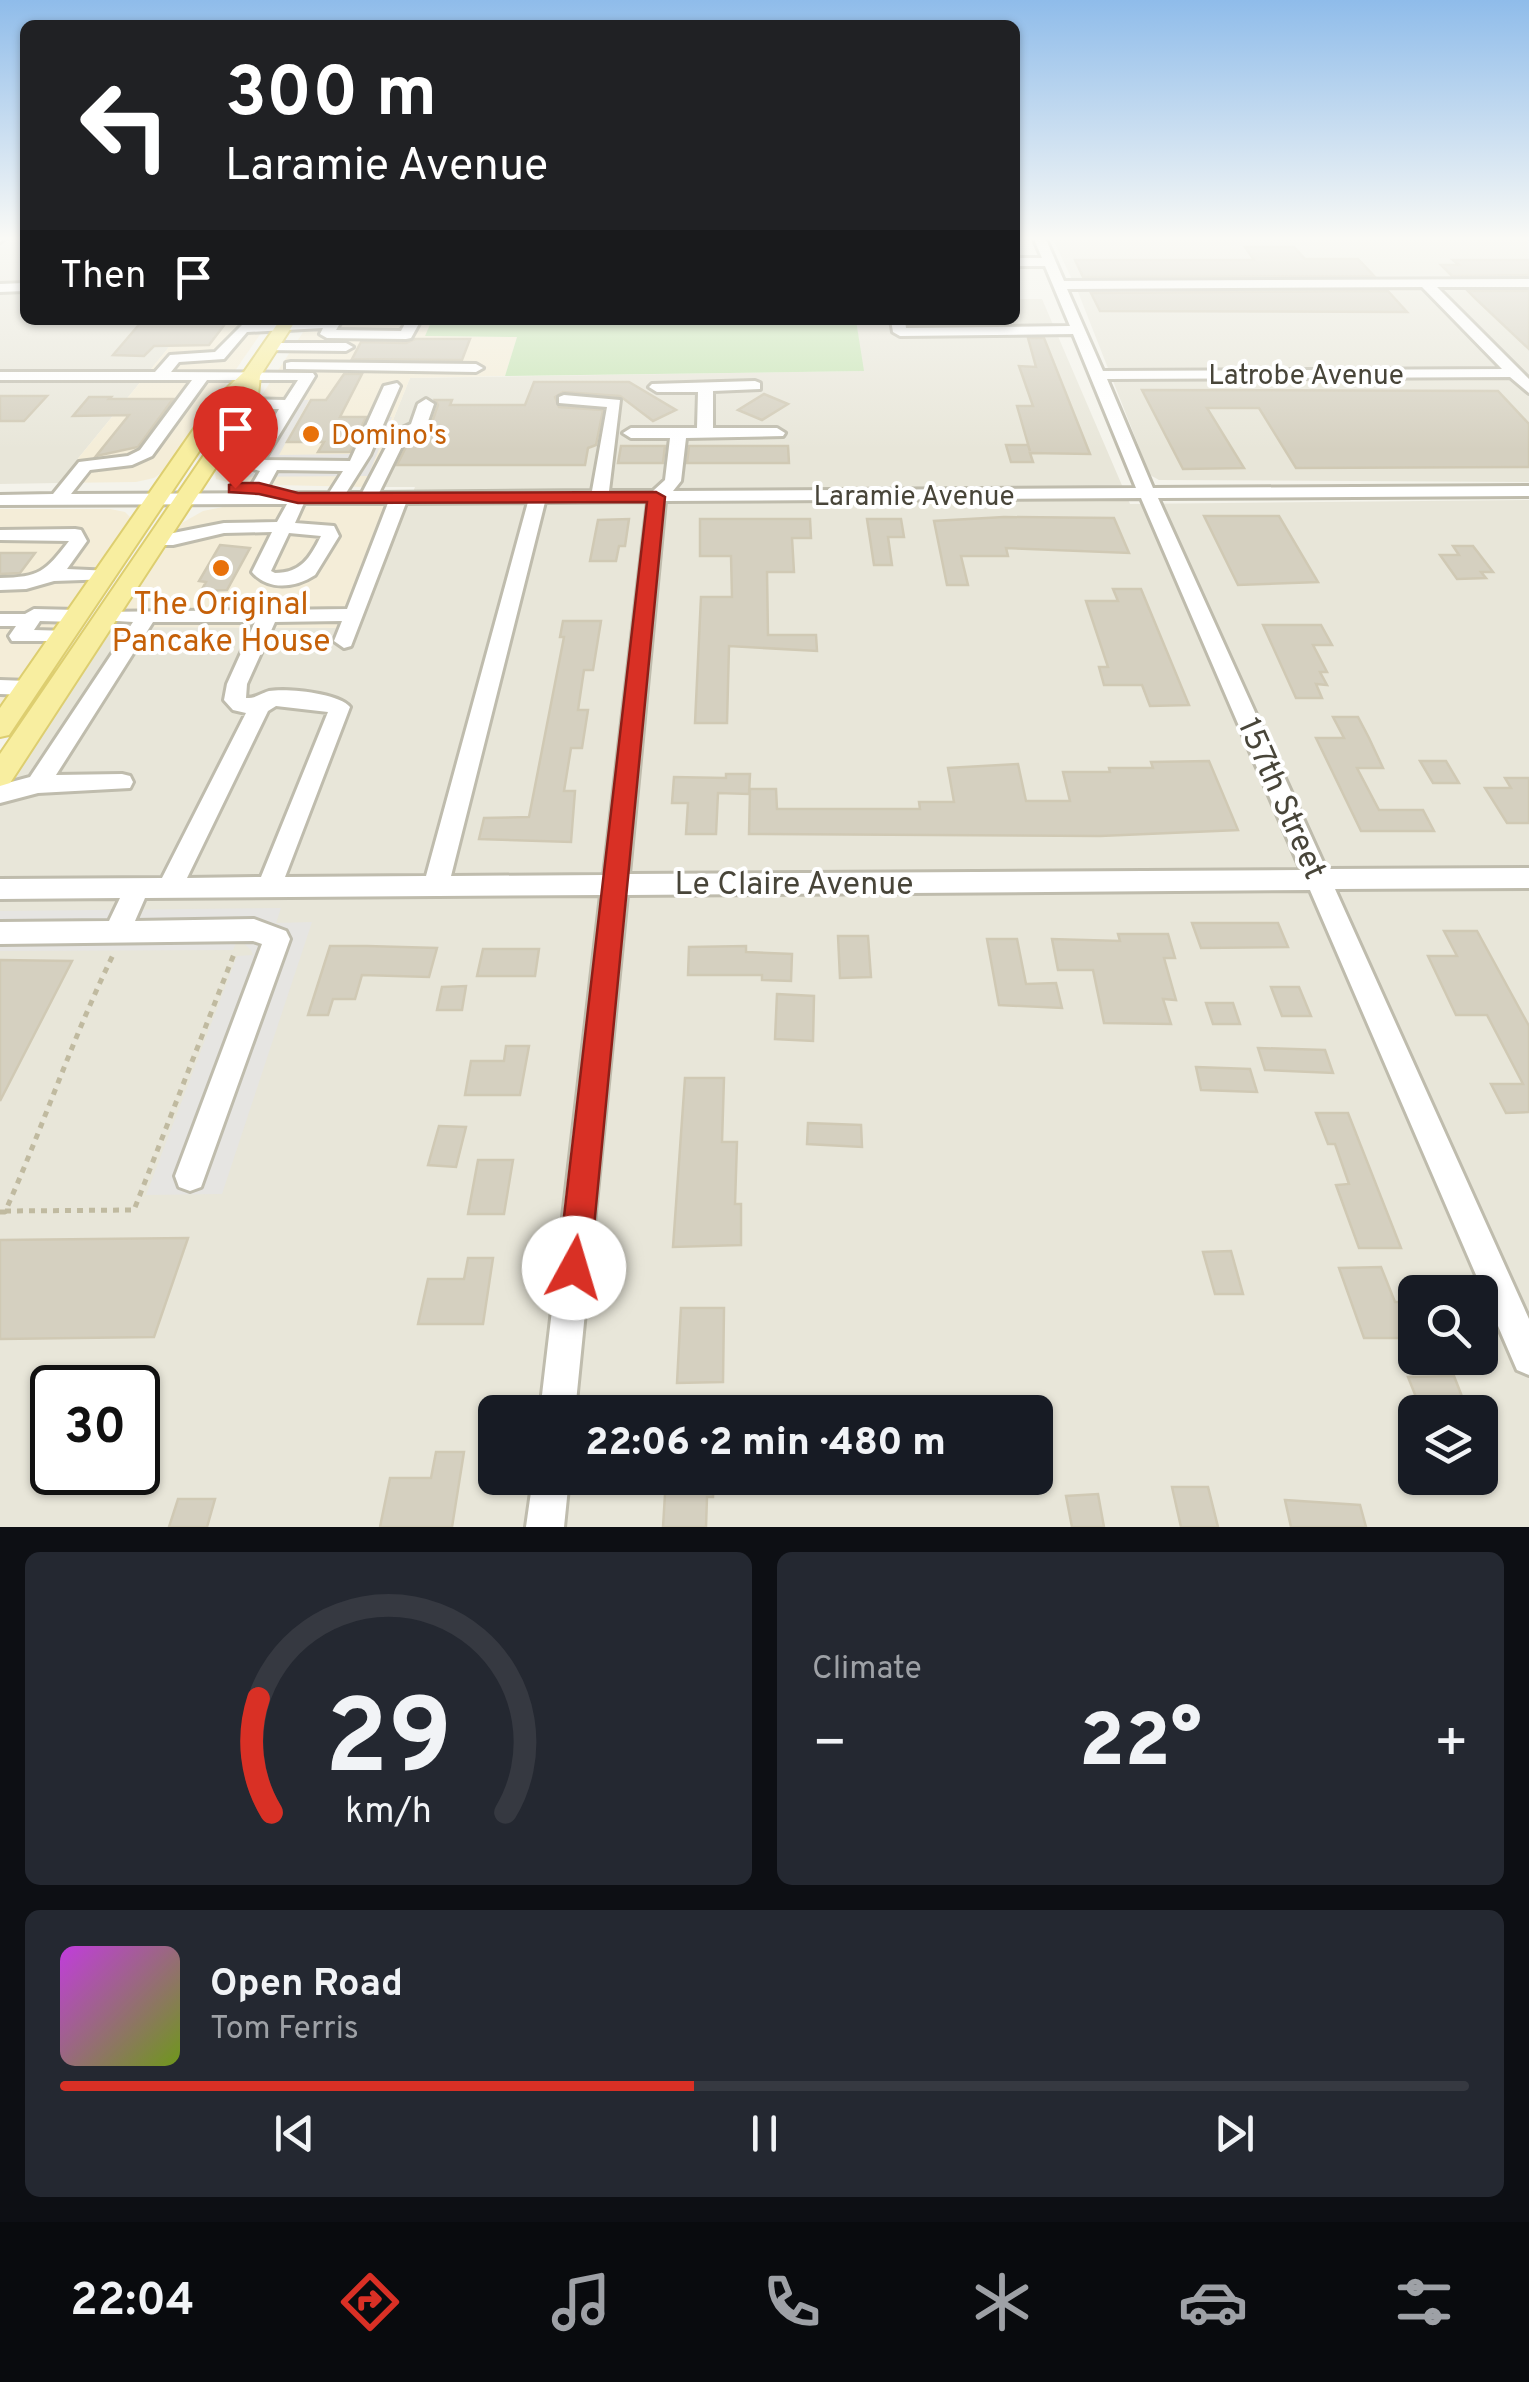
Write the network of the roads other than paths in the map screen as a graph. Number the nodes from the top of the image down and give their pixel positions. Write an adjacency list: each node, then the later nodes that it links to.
1 (1071, 308): 8 (street, 157th Street)
2 (1449, 308): 13 (street)
3 (276, 325): 16 (street)
4 (284, 325): 9 (main road)
5 (332, 325): 6 (street)
6 (411, 325)
7 (899, 325): 8 (street)
8 (1080, 330): 14 (street, 157th Street)
9 (270, 347): 10 (street); 12 (main road)
10 (346, 348)
11 (476, 368): 12 (street)
12 (254, 371): 17 (street); 24 (main road); 26 (street); 28 (main road)
13 (1514, 373): 14 (street, Latrobe Avenue); 22 (street)
14 (1098, 375): 37 (street, 157th Street)
15 (0, 376): 16 (street)
16 (159, 376): 17 (street)
17 (203, 376): 27 (street)
18 (392, 386): 34 (street)
19 (755, 386): 21 (street)
20 (657, 387): 21 (street)
21 (706, 387): 30 (street)
22 (1529, 388)
23 (564, 400): 40 (street)
24 (248, 404): 26 (street); 38 (main road)
25 (426, 404): 44 (street)
26 (290, 405): 33 (street)
27 (164, 428): 28 (street); 46 (street)
28 (204, 429): 38 (main road)
29 (679, 433): 30 (street); 32 (street); 41 (street)
30 (705, 433): 31 (street)
31 (777, 433)
32 (631, 434)
33 (272, 466): 34 (street); 35 (street)
34 (354, 466): 43 (street)
35 (259, 488): 38 (street, Laramie Avenue); 42 (street, Laramie Avenue)
36 (1529, 491): 37 (street, Laramie Avenue)
37 (1147, 493): 41 (street, Laramie Avenue); 69 (street, 157th Street)
38 (174, 495): 42 (street, Laramie Avenue); 46 (street, Laramie Avenue); 49 (main road); 50 (main road)
39 (538, 497): 40 (street, Laramie Avenue); 45 (street, Laramie Avenue); 71 (street)
40 (600, 497): 41 (street, Laramie Avenue)
41 (656, 497): 70 (street)
42 (298, 498): 43 (street, Laramie Avenue); 49 (street)
43 (334, 498): 44 (street, Laramie Avenue)
44 (368, 498): 45 (street, Laramie Avenue)
45 (399, 498): 53 (street)
46 (58, 500): 47 (street, Laramie Avenue)
47 (3, 503)
48 (0, 534): 51 (street)
49 (159, 541): 54 (main road)
50 (104, 575): 51 (street); 58 (main road)
51 (53, 576): 52 (street)
52 (0, 584)
53 (354, 615): 56 (street); 59 (street)
54 (108, 616): 55 (street); 64 (main road)
55 (146, 616): 56 (street); 66 (street)
56 (268, 616): 62 (street)
57 (0, 620): 58 (street)
58 (70, 626): 61 (main road)
59 (344, 641)
60 (0, 687): 61 (street)
61 (28, 688): 63 (main road)
62 (260, 706): 72 (street); 74 (street)
63 (0, 728)
64 (0, 776)
65 (122, 782): 66 (street)
66 (38, 784): 67 (street)
67 (0, 794)
68 (1529, 878): 69 (street, Le Claire Avenue)
69 (1320, 880): 70 (street, Le Claire Avenue); 79 (street, 157th Street)
70 (617, 885): 71 (street, Le Claire Avenue); 80 (street)
71 (436, 886): 72 (street, Le Claire Avenue)
72 (269, 887): 74 (street, Le Claire Avenue)
73 (137, 888): 74 (street, Le Claire Avenue); 75 (street, Le Claire Avenue); 77 (street)
74 (170, 888)
75 (0, 889)
76 (0, 933): 77 (street)
77 (120, 947): 78 (street)
78 (190, 1176)
79 (1529, 1358)
80 (560, 1395)
81 (549, 1495): 82 (street)
82 (546, 1527)

